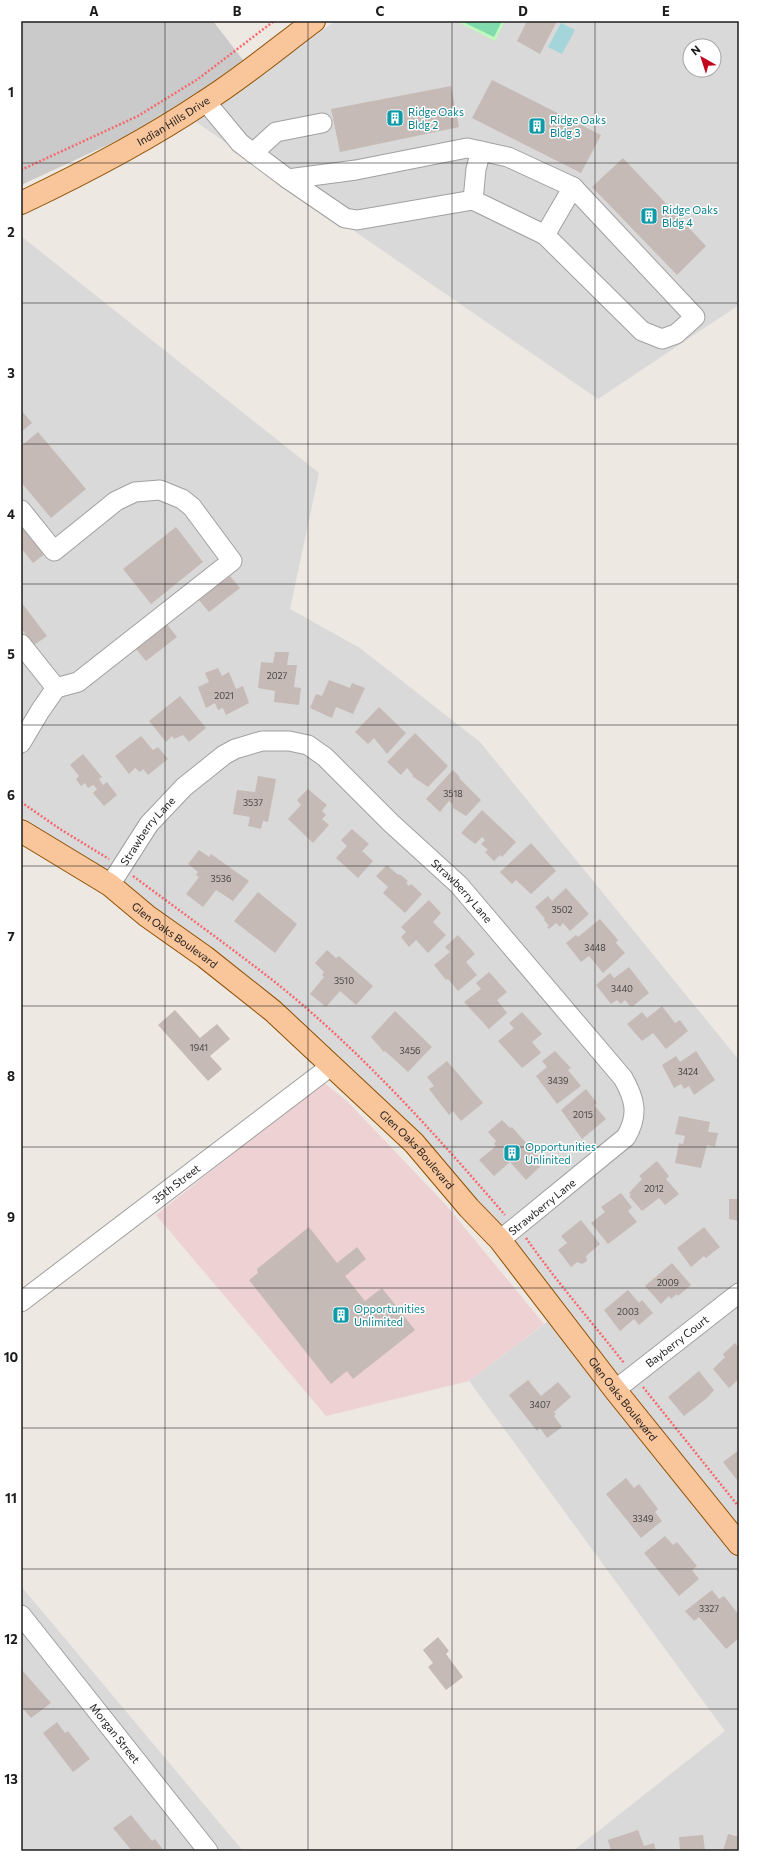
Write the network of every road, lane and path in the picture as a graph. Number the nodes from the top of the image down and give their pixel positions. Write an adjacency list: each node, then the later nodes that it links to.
1 (274, 21): 7 (path)
2 (314, 21): 3 (main road, Indian Hills Drive)
3 (206, 102): 6 (street); 11 (main road, Indian Hills Drive)
4 (322, 123): 6 (street)
5 (481, 152): 8 (street); 9 (street); 10 (street)
6 (253, 153): 8 (street)
7 (21, 170)
8 (288, 180): 10 (street)
9 (573, 187): 12 (street); 12 (street)
10 (473, 200): 12 (street)
11 (21, 203)
12 (545, 235)
13 (21, 510): 15 (street)
14 (21, 644): 15 (street)
15 (56, 688): 16 (street)
16 (21, 743)
17 (21, 831): 18 (main road, Glen Oaks Boulevard)
18 (110, 885): 19 (main road, Glen Oaks Boulevard); 20 (street, Strawberry Lane)
19 (331, 1066): 20 (main road, Glen Oaks Boulevard); 22 (street, 35th Street)
20 (500, 1240): 23 (main road, Glen Oaks Boulevard)
21 (739, 1293): 23 (street, Bayberry Court)
22 (21, 1302)
23 (615, 1390): 24 (main road, Glen Oaks Boulevard)
24 (738, 1541)
25 (21, 1615): 26 (street, Morgan Street)
26 (208, 1851)

